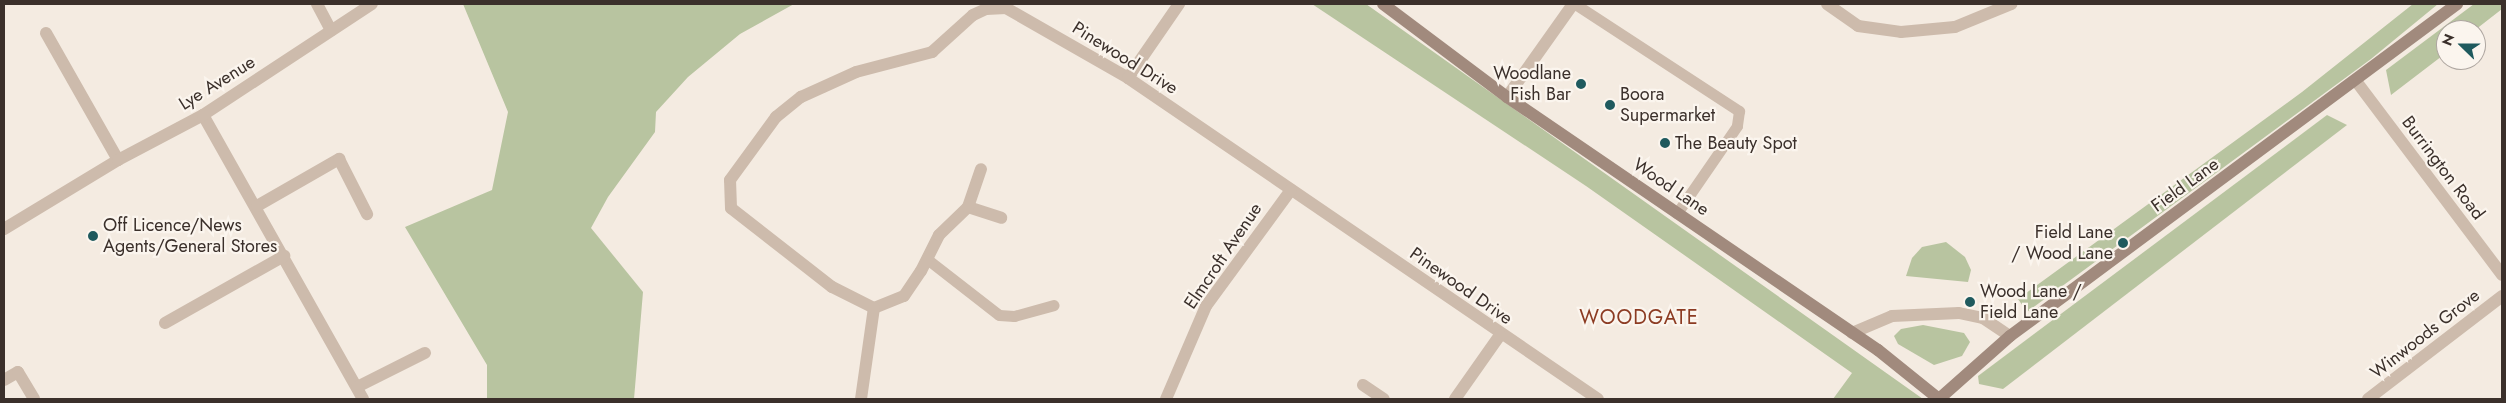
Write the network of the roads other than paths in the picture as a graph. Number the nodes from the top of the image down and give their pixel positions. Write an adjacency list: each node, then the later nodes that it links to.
1 (317, 4): 9 (street)
2 (372, 4): 9 (street, Lye Avenue)
3 (1178, 4): 11 (street)
4 (1383, 4): 13 (street, Wood Lane)
5 (1574, 4): 13 (street); 20 (lane)
6 (1826, 4): 7 (street)
7 (2011, 4)
8 (2457, 4): 12 (street, Field Lane)
9 (331, 30): 14 (street, Lye Avenue)
10 (46, 33): 15 (street)
11 (1128, 78): 17 (street, Pinewood Drive); 29 (street, Pinewood Drive)
12 (2356, 81): 26 (street, Burrington Road); 33 (street, Field Lane)
13 (1507, 97): 20 (street, Wood Lane)
14 (203, 115): 15 (street, Lye Avenue); 18 (street)
15 (118, 160): 23 (street, Lye Avenue)
16 (981, 169): 19 (street)
17 (1290, 190): 32 (street, Pinewood Drive); 41 (street, Elmcroft Avenue)
18 (257, 206): 21 (street); 24 (street)
19 (968, 207): 22 (street); 25 (street)
20 (1677, 213): 31 (street, Wood Lane)
21 (367, 214)
22 (1001, 218)
23 (4, 229)
24 (284, 256): 30 (street); 37 (street)
25 (927, 259): 28 (lane); 29 (street)
26 (2502, 275)
27 (2502, 296): 46 (street, Winwoods Grove)
28 (1054, 305)
29 (874, 308): 40 (street)
30 (165, 323)
31 (1852, 333): 33 (street); 45 (street, Wood Lane)
32 (1500, 335): 43 (street); 44 (street, Pinewood Drive)
33 (2010, 336): 45 (street, Field Lane)
34 (425, 353): 37 (street)
35 (4, 380): 38 (street)
36 (1363, 385): 42 (street)
37 (357, 387): 39 (street)
38 (34, 399)
39 (363, 399)
40 (861, 399)
41 (1166, 399)
42 (1384, 399)
43 (1455, 399)
44 (1598, 399)
45 (1939, 399)
46 (2368, 399)

